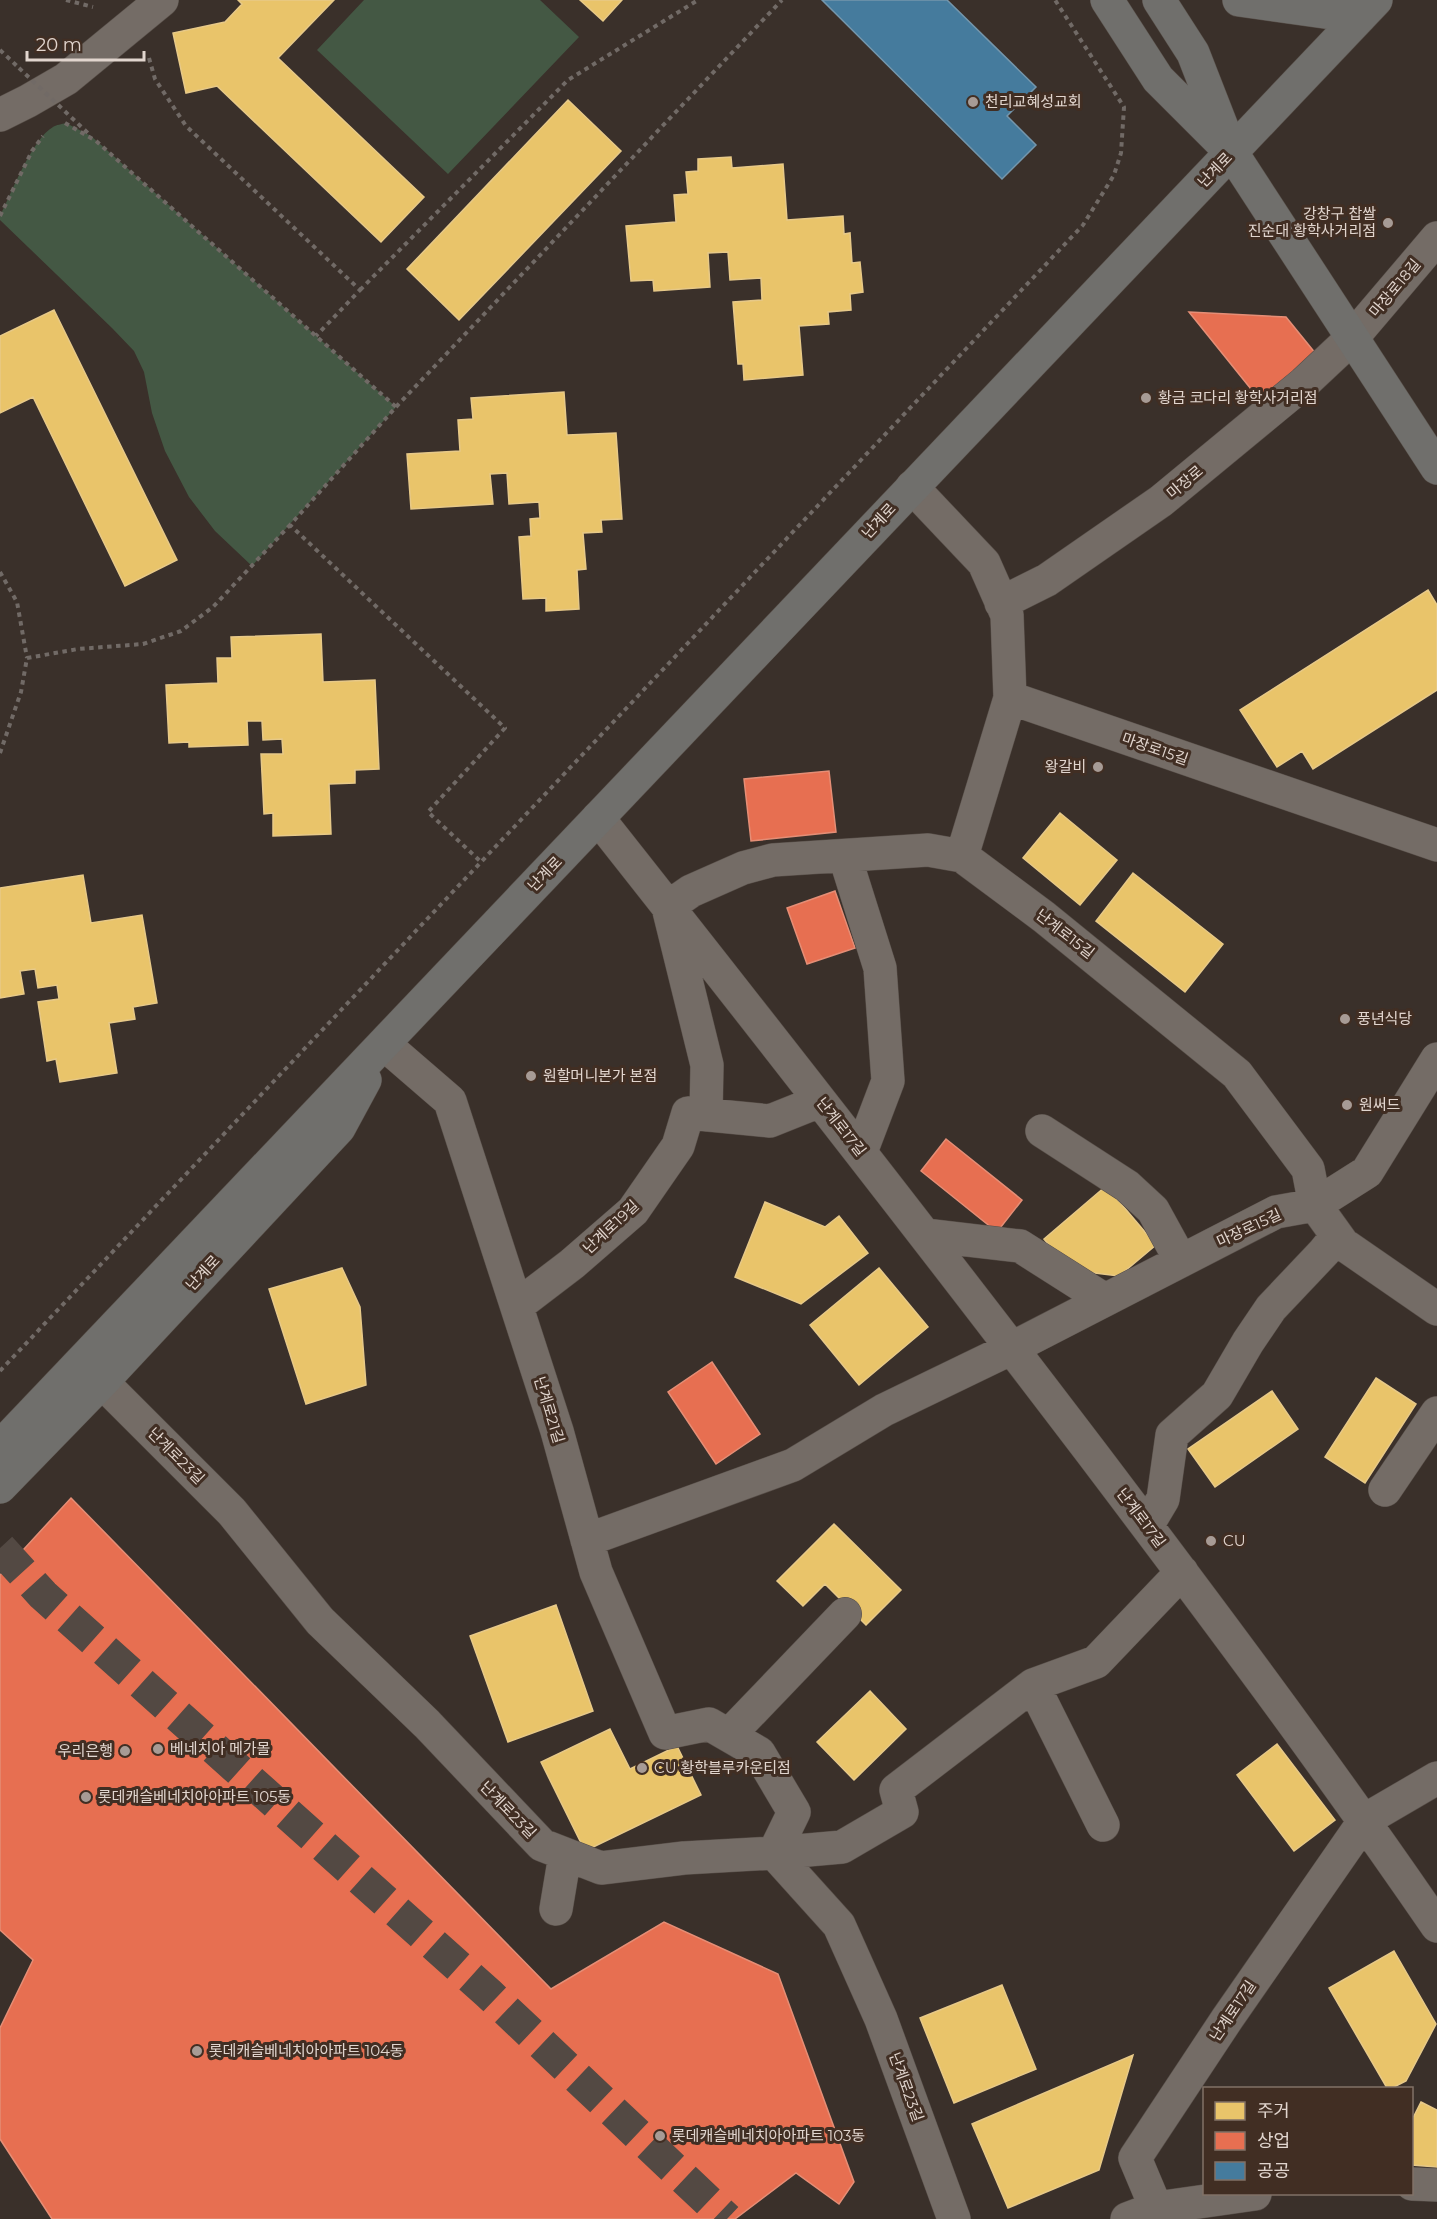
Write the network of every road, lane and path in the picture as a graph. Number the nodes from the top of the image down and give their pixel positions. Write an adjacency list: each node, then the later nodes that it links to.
1 (698, 0): 17 (path)
2 (782, 0): 20 (path)
3 (1055, 0): 33 (path)
4 (1107, 0): 14 (main road)
5 (1160, 0): 14 (main road)
6 (1239, 0): 8 (main road)
7 (151, 9): 10 (street); 17 (path)
8 (1368, 9): 14 (main road, 난계로)
9 (0, 50): 13 (path, bridge)
10 (0, 115)
11 (60, 124): 13 (path)
12 (48, 131): 15 (path)
13 (91, 136): 18 (path)
14 (1232, 153): 19 (main road); 22 (main road, 난계로)
15 (0, 216)
16 (1437, 238): 19 (street, 마장로18길)
17 (360, 290): 18 (path)
18 (316, 336): 20 (path)
19 (1352, 338): 21 (main road); 25 (street, 마장로)
20 (396, 407): 23 (path)
21 (1437, 468)
22 (912, 487): 25 (street); 29 (main road, 난계로)
23 (290, 525): 26 (path); 33 (path)
24 (0, 572): 26 (path)
25 (1001, 603): 27 (street)
26 (27, 658): 28 (path)
27 (1010, 698): 30 (street, 마장로15길); 31 (street)
28 (0, 753)
29 (598, 818): 34 (street, 난계로17길); 35 (main road, 난계로)
30 (1437, 845)
31 (962, 856): 32 (street); 41 (street, 난계로15길)
32 (845, 857): 34 (street); 40 (street)
33 (480, 861): 49 (path)
34 (668, 907): 37 (street, 난계로17길); 38 (street)
35 (384, 1044): 46 (street, 난계로21길); 50 (main road, 난계로); 52 (main road, 난계로)
36 (1437, 1059): 41 (street, 마장로15길)
37 (820, 1101): 38 (street, 난계로19길); 40 (street, 난계로17길)
38 (706, 1115): 46 (street, 난계로19길)
39 (1042, 1131): 44 (street)
40 (861, 1152): 42 (street, 난계로17길)
41 (1315, 1205): 43 (street, 난계로15길); 44 (street, 마장로15길)
42 (925, 1235): 45 (street); 48 (street, 난계로17길)
43 (1337, 1236): 47 (street, 난계로15길); 55 (street)
44 (1181, 1261): 45 (street, 마장로15길)
45 (1105, 1300): 48 (street, 마장로15길)
46 (517, 1306): 56 (street, 난계로21길)
47 (1437, 1309)
48 (1012, 1348): 55 (street, 난계로17길); 56 (street)
49 (0, 1371)
50 (102, 1382): 53 (main road, 난계로); 65 (street, 난계로23길)
51 (1437, 1413): 54 (street)
52 (0, 1447)
53 (0, 1487)
54 (1385, 1490)
55 (1147, 1526): 57 (street, 난계로17길)
56 (587, 1539): 60 (street, 난계로21길)
57 (1182, 1572): 59 (street); 62 (street, 난계로17길)
58 (845, 1614): 60 (street)
59 (1033, 1685): 63 (street); 64 (street)
60 (729, 1735): 64 (street, 난계로21길)
61 (1437, 1778): 62 (street)
62 (1365, 1821): 67 (street, 난계로17길); 71 (street, 난계로17길)
63 (1103, 1826)
64 (774, 1853): 65 (street, 난계로23길); 72 (street, 난계로23길)
65 (565, 1855): 66 (street)
66 (556, 1909)
67 (1437, 1926)
68 (1413, 2184): 69 (street)
69 (1437, 2185)
70 (1244, 2195): 71 (street, 난계로17길)
71 (1141, 2213)
72 (954, 2219)

